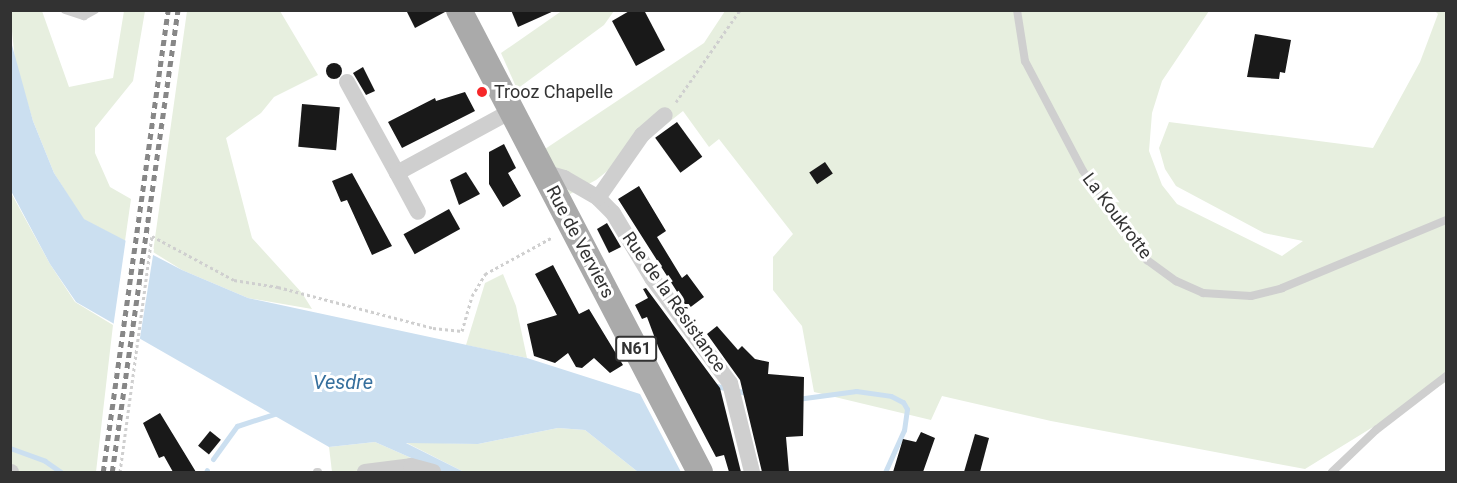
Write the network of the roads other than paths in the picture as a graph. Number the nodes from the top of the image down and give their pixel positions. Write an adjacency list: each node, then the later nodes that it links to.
1 (65, 10): 2 (lane)
2 (95, 10)
3 (459, 10): 6 (main road, Rue de Verviers / N61)
4 (1017, 10): 12 (lane, La Koukrotte)
5 (347, 82): 9 (street)
6 (511, 111): 8 (main road, Rue de Verviers / N61); 9 (street)
7 (665, 115): 10 (street)
8 (543, 172): 10 (street, Rue de la Résistance); 16 (main road, Rue de Verviers / N61)
9 (396, 173): 11 (street)
10 (598, 198): 17 (street, Rue de la Résistance)
11 (417, 212)
12 (1446, 220)
13 (1446, 376): 18 (lane)
14 (365, 472): 15 (street)
15 (433, 472)
16 (700, 472)
17 (752, 472)
18 (1332, 472)

